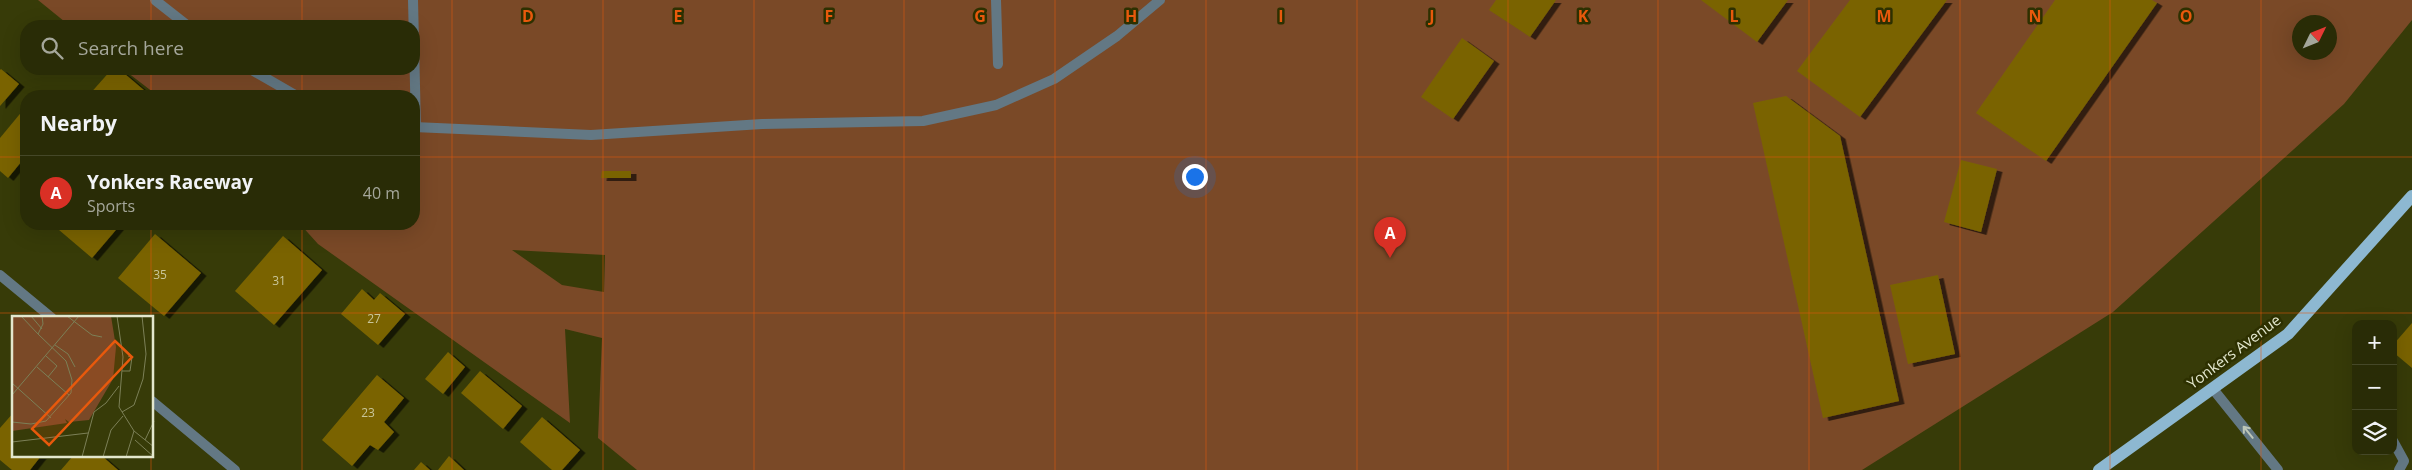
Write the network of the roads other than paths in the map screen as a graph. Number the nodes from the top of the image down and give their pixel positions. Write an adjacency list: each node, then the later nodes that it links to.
1 (155, 0): 5 (street)
2 (413, 0): 6 (street)
3 (996, 0): 7 (street)
4 (1160, 0): 12 (street)
5 (180, 20)
6 (413, 20)
7 (998, 64)
8 (260, 75): 10 (street)
9 (414, 75): 11 (street)
10 (287, 90)
11 (414, 90)
12 (420, 128)
13 (2412, 196): 16 (main road, Yonkers Avenue)
14 (0, 275): 15 (street)
15 (50, 316)
16 (2213, 389): 20 (main road, Yonkers Avenue); 21 (street, one-way to 16)
17 (154, 403): 19 (street)
18 (2397, 448): 22 (street)
19 (235, 470)
20 (2100, 470)
21 (2278, 470)
22 (2399, 470)

